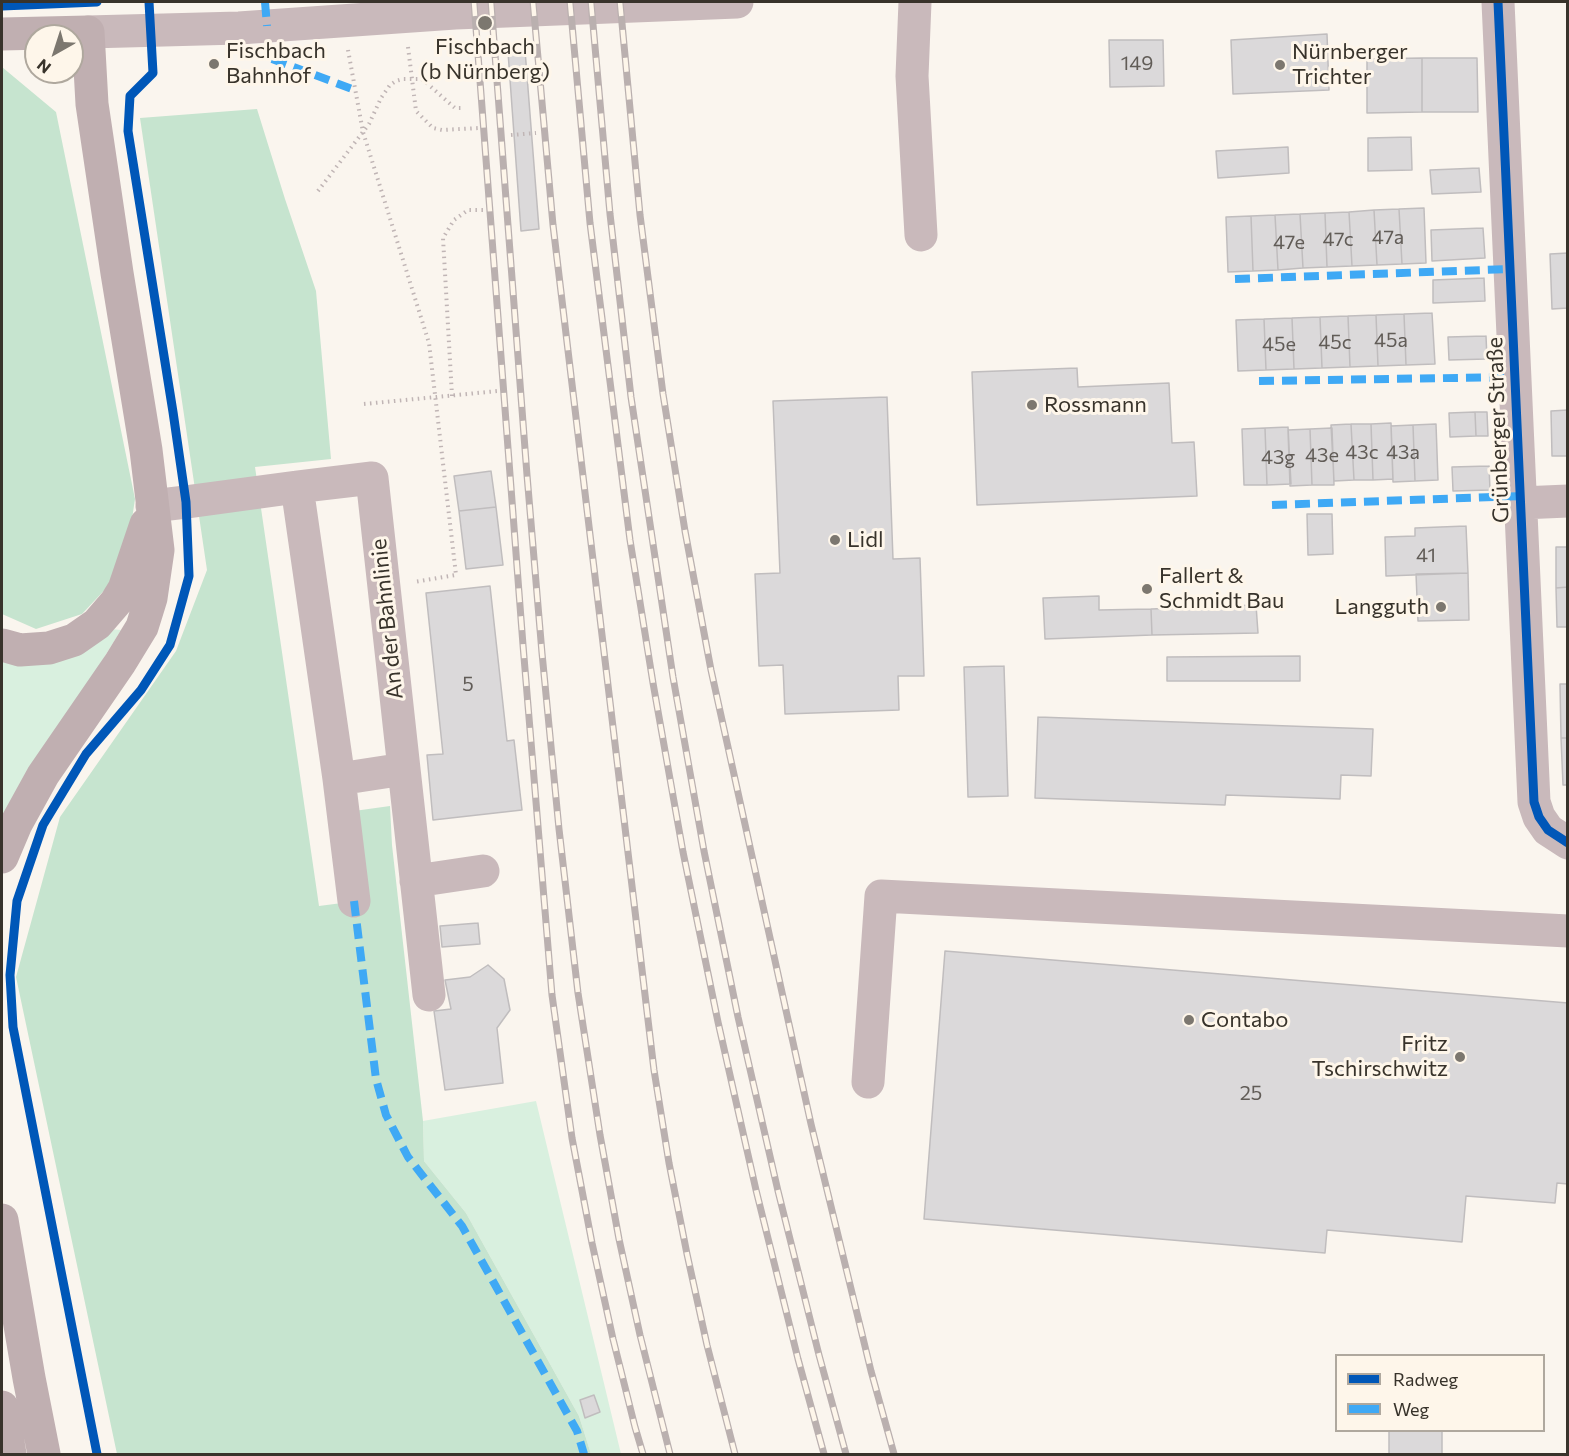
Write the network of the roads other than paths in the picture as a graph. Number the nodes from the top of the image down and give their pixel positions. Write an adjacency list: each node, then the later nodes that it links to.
1 (737, 2): 4 (street)
2 (915, 2): 6 (street)
3 (1498, 2): 9 (street, Grünberger Straße)
4 (88, 32): 5 (main road); 10 (main road)
5 (2, 34)
6 (921, 234)
7 (297, 487): 10 (street, An der Bahnlinie); 12 (street, An der Bahnlinie); 13 (street)
8 (1568, 501): 9 (street)
9 (1521, 503): 14 (street, Grünberger Straße)
10 (153, 506): 11 (main road); 15 (main road)
11 (2, 645)
12 (404, 769): 13 (street); 17 (street, An der Bahnlinie)
13 (339, 779): 18 (street)
14 (1568, 843)
15 (2, 857)
16 (483, 871): 17 (street)
17 (416, 881): 20 (street, An der Bahnlinie)
18 (354, 901)
19 (1568, 932): 21 (street)
20 (429, 995)
21 (868, 1082)
22 (2, 1220): 25 (main road)
23 (2, 1407): 24 (main road)
24 (10, 1455)
25 (44, 1455)

